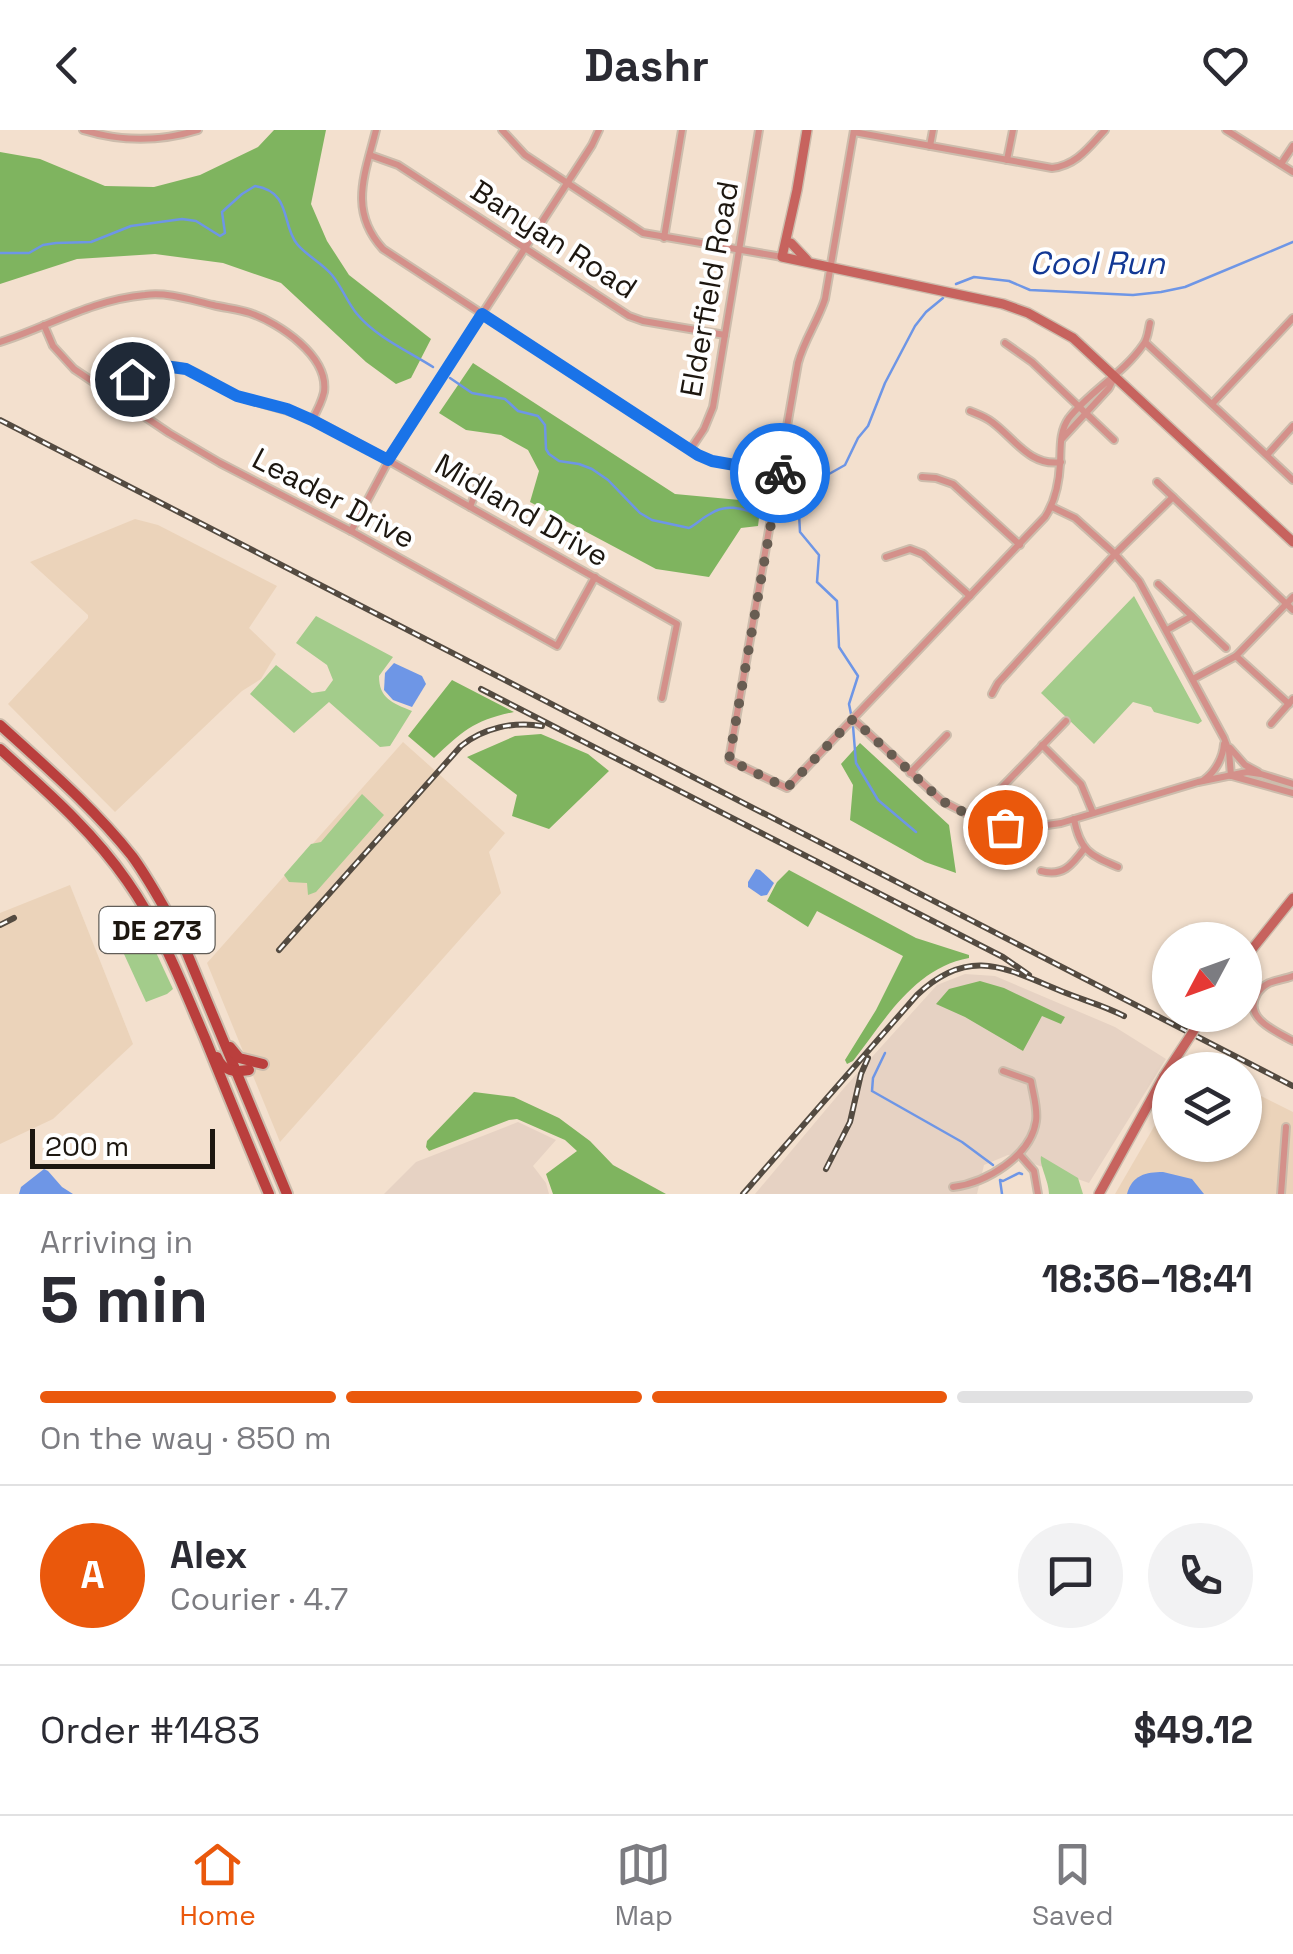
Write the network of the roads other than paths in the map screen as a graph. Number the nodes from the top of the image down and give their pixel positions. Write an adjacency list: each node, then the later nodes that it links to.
1 (83, 130): 14 (street)
2 (198, 130): 14 (street)
3 (376, 130): 17 (street)
4 (502, 130): 21 (street)
5 (599, 130): 21 (street)
6 (682, 130): 23 (street)
7 (759, 130): 26 (street, Elderfield Road)
8 (808, 130): 22 (street)
9 (933, 130): 15 (street)
10 (1013, 130): 18 (street)
11 (1105, 130): 18 (street)
12 (1226, 130): 19 (street)
13 (854, 131): 15 (street); 29 (street)
14 (178, 133)
15 (930, 146): 18 (street)
16 (1293, 146): 19 (street)
17 (370, 154): 25 (street, Banyan Road); 30 (street)
18 (1007, 160)
19 (1281, 164): 20 (street)
20 (1293, 172)
21 (567, 183): 23 (street); 25 (street)
22 (797, 190): 24 (street); 27 (street)
23 (664, 238): 26 (street)
24 (791, 243): 27 (street); 28 (street)
25 (525, 248): 30 (street); 34 (street, Banyan Road)
26 (739, 250): 27 (street); 34 (street, Elderfield Road)
27 (785, 258): 28 (street)
28 (809, 262): 29 (street)
29 (832, 266): 38 (street); 50 (street)
30 (482, 314): 46 (street); 48 (street)
31 (1293, 318): 40 (street)
32 (1150, 323): 36 (street)
33 (44, 325): 35 (street); 39 (street, Leader Drive); 43 (street)
34 (725, 335): 46 (street, Elderfield Road)
35 (0, 342)
36 (1146, 342): 38 (street); 40 (street)
37 (1005, 343): 41 (street)
38 (1116, 375): 41 (street); 59 (street)
39 (117, 398): 43 (street, Midland Drive); 58 (street, Leader Drive)
40 (1212, 404): 47 (street)
41 (1083, 409): 45 (street); 49 (street)
42 (970, 411): 49 (street)
43 (312, 420): 48 (street, Midland Drive)
44 (1293, 426): 47 (street)
45 (1114, 440)
46 (690, 450): 50 (street)
47 (1266, 455): 53 (street)
48 (388, 460): 56 (street, Midland Drive); 58 (street)
49 (1060, 462): 57 (street)
50 (780, 472): 76 (street)
51 (922, 477): 60 (street)
52 (481, 478): 56 (street)
53 (1293, 480)
54 (1157, 482): 55 (street)
55 (1173, 497): 61 (street); 67 (street)
56 (470, 507): 63 (street, Midland Drive)
57 (1052, 507): 60 (street); 61 (street)
58 (351, 531): 63 (street, Leader Drive)
59 (1293, 542)
60 (1020, 545): 65 (street)
61 (1115, 554): 69 (street); 73 (street)
62 (886, 558): 65 (street)
63 (595, 578): 74 (street, Midland Drive)
64 (1158, 584): 68 (street)
65 (970, 596): 76 (street)
66 (1293, 597): 67 (street)
67 (1290, 607): 71 (street)
68 (1192, 616): 69 (street); 70 (street)
69 (1167, 630): 72 (street)
70 (1226, 648)
71 (1236, 656): 72 (street); 75 (street)
72 (1193, 678): 81 (street)
73 (992, 694)
74 (662, 698)
75 (1291, 702): 78 (street)
76 (853, 719): 84 (street)
77 (1066, 721): 82 (street)
78 (1271, 724)
79 (0, 725): 100 (main road, DE 273)
80 (947, 735): 84 (street)
81 (1224, 738): 85 (street); 86 (street); 87 (street)
82 (1042, 745): 90 (street); 91 (street)
83 (0, 749): 99 (main road, DE 273)
84 (910, 773): 91 (street)
85 (1266, 775): 86 (street); 88 (street)
86 (1231, 776): 87 (street); 89 (street)
87 (1202, 782): 90 (street)
88 (1293, 784)
89 (1293, 793)
90 (1092, 814): 92 (street)
91 (973, 817): 92 (street)
92 (1074, 819): 93 (street)
93 (1084, 849): 94 (street); 95 (street)
94 (1118, 867)
95 (1041, 871)
96 (1293, 898): 97 (street)
97 (1262, 937)
98 (1293, 976): 102 (street)
99 (190, 1003): 104 (main road); 109 (main road, DE 273)
100 (216, 1022): 103 (main road); 104 (main road, DE 273)
101 (1193, 1032): 112 (street, bridge)
102 (1293, 1041)
103 (262, 1064)
104 (243, 1071): 110 (main road, DE 273)
105 (1003, 1071): 107 (street)
106 (1286, 1127): 113 (street)
107 (1020, 1155): 108 (street); 111 (street)
108 (953, 1188)
109 (269, 1194)
110 (289, 1194)
111 (1038, 1194)
112 (1099, 1194)
113 (1281, 1194)

